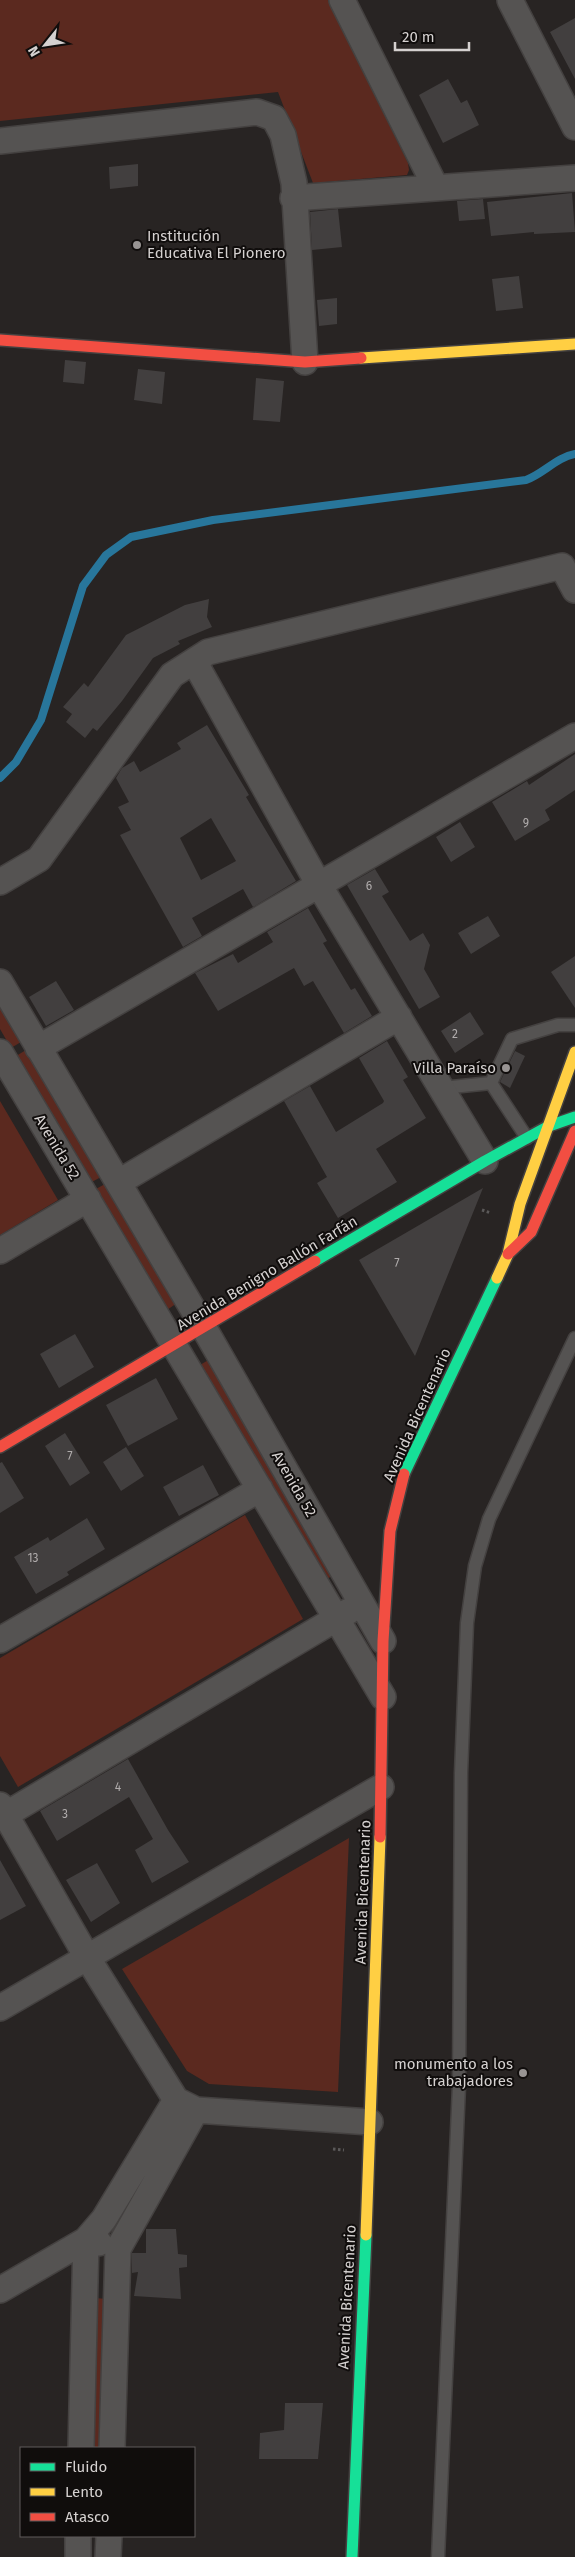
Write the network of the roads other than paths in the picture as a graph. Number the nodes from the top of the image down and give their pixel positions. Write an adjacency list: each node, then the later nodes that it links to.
1 (342, 0): 6 (street)
2 (510, 0): 3 (street)
3 (575, 127)
4 (0, 141): 7 (street)
5 (575, 178): 6 (street)
6 (435, 186): 7 (street)
7 (293, 198): 10 (street)
8 (0, 340): 10 (main road)
9 (575, 344): 10 (main road)
10 (305, 362)
11 (575, 590): 12 (street)
12 (194, 661): 14 (street); 15 (street)
13 (575, 736): 15 (street)
14 (0, 882)
15 (319, 884): 17 (street); 19 (street)
16 (0, 982): 19 (street, Avenida 52)
17 (399, 1017): 23 (street); 29 (street)
18 (575, 1025): 22 (lane)
19 (38, 1048): 29 (street, Avenida 52)
20 (575, 1052): 25 (main road, Avenida Bicentenario)
21 (3, 1065): 30 (street, Avenida 52)
22 (491, 1084): 23 (lane); 27 (lane)
23 (442, 1088): 28 (street)
24 (575, 1118): 25 (main road, Avenida Benigno Ballón Farfán)
25 (549, 1126): 27 (main road, Avenida Benigno Ballón Farfán); 32 (main road, Avenida Bicentenario)
26 (575, 1131): 32 (main road, Avenida Bicentenario)
27 (527, 1138): 28 (main road, Avenida Benigno Ballón Farfán)
28 (485, 1161): 33 (main road, Avenida Benigno Ballón Farfán)
29 (119, 1182): 33 (street, Avenida 52)
30 (88, 1199): 31 (street); 35 (street, Avenida 52)
31 (0, 1251)
32 (508, 1254): 38 (main road, Avenida Bicentenario)
33 (204, 1328): 35 (main road, Avenida Benigno Ballón Farfán); 39 (street, Avenida 52)
34 (575, 1338): 60 (lane)
35 (175, 1346): 36 (main road, Avenida Benigno Ballón Farfán); 37 (street, Avenida 52)
36 (0, 1447)
37 (260, 1489): 40 (street, Avenida 52); 41 (street)
38 (386, 1589): 39 (street); 42 (main road, Avenida Bicentenario)
39 (363, 1603): 40 (street); 42 (street, Avenida 52)
40 (334, 1619): 43 (street, Avenida 52); 45 (street)
41 (0, 1640)
42 (382, 1641): 43 (main road, Avenida Bicentenario)
43 (382, 1697): 44 (main road, Avenida Bicentenario)
44 (381, 1787): 46 (street); 49 (main road, Avenida Bicentenario)
45 (2, 1812): 46 (street)
46 (87, 1958): 47 (street); 48 (street)
47 (0, 2008)
48 (186, 2105): 49 (street); 50 (street); 51 (street)
49 (370, 2122): 59 (main road, Avenida Bicentenario)
50 (86, 2240): 51 (street); 52 (street); 53 (street)
51 (118, 2248): 54 (street)
52 (0, 2290)
53 (81, 2447)
54 (112, 2447)
55 (78, 2537): 57 (street)
56 (109, 2537): 58 (street)
57 (78, 2557)
58 (108, 2557)
59 (352, 2557)
60 (438, 2557)

